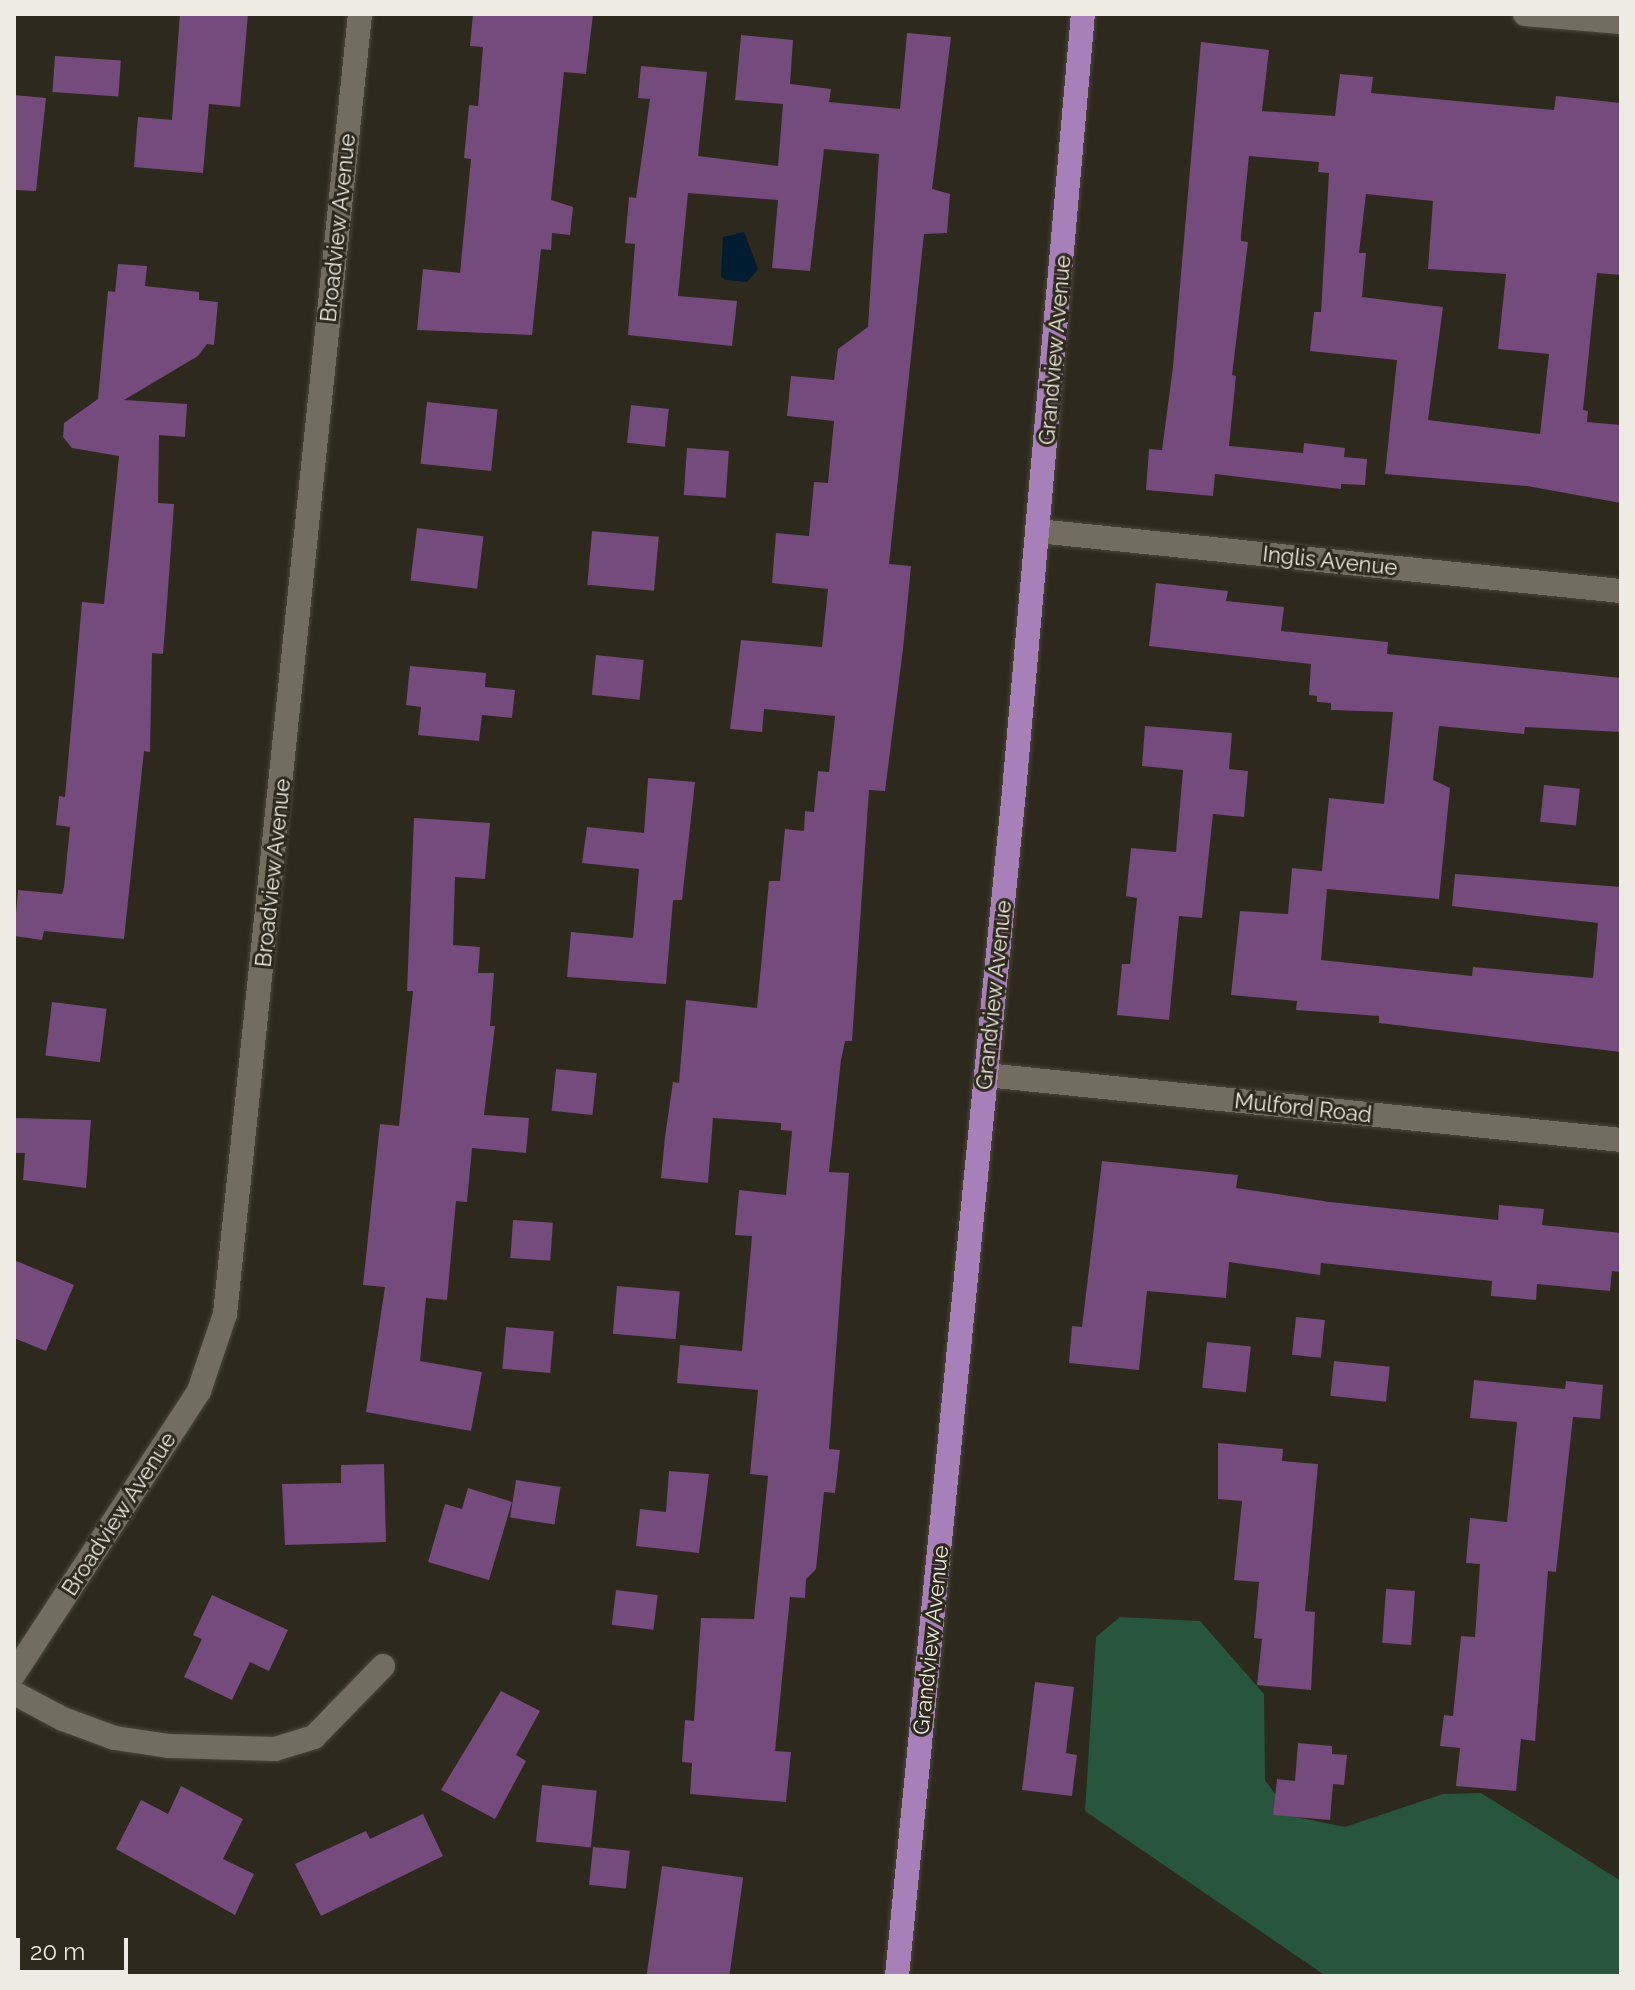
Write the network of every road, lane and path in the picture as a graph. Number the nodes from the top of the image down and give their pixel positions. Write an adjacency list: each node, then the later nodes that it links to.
1 (360, 14): 10 (street, Broadview Avenue)
2 (1083, 14): 5 (main road, Grandview Avenue)
3 (1525, 14): 4 (street)
4 (1621, 22)
5 (1038, 531): 6 (street, Inglis Avenue); 7 (main road, Grandview Avenue)
6 (1621, 591)
7 (986, 1075): 8 (street, Mulford Road); 12 (main road, Grandview Avenue)
8 (1621, 1140)
9 (383, 1666): 11 (street)
10 (14, 1674)
11 (14, 1693)
12 (897, 1976)

